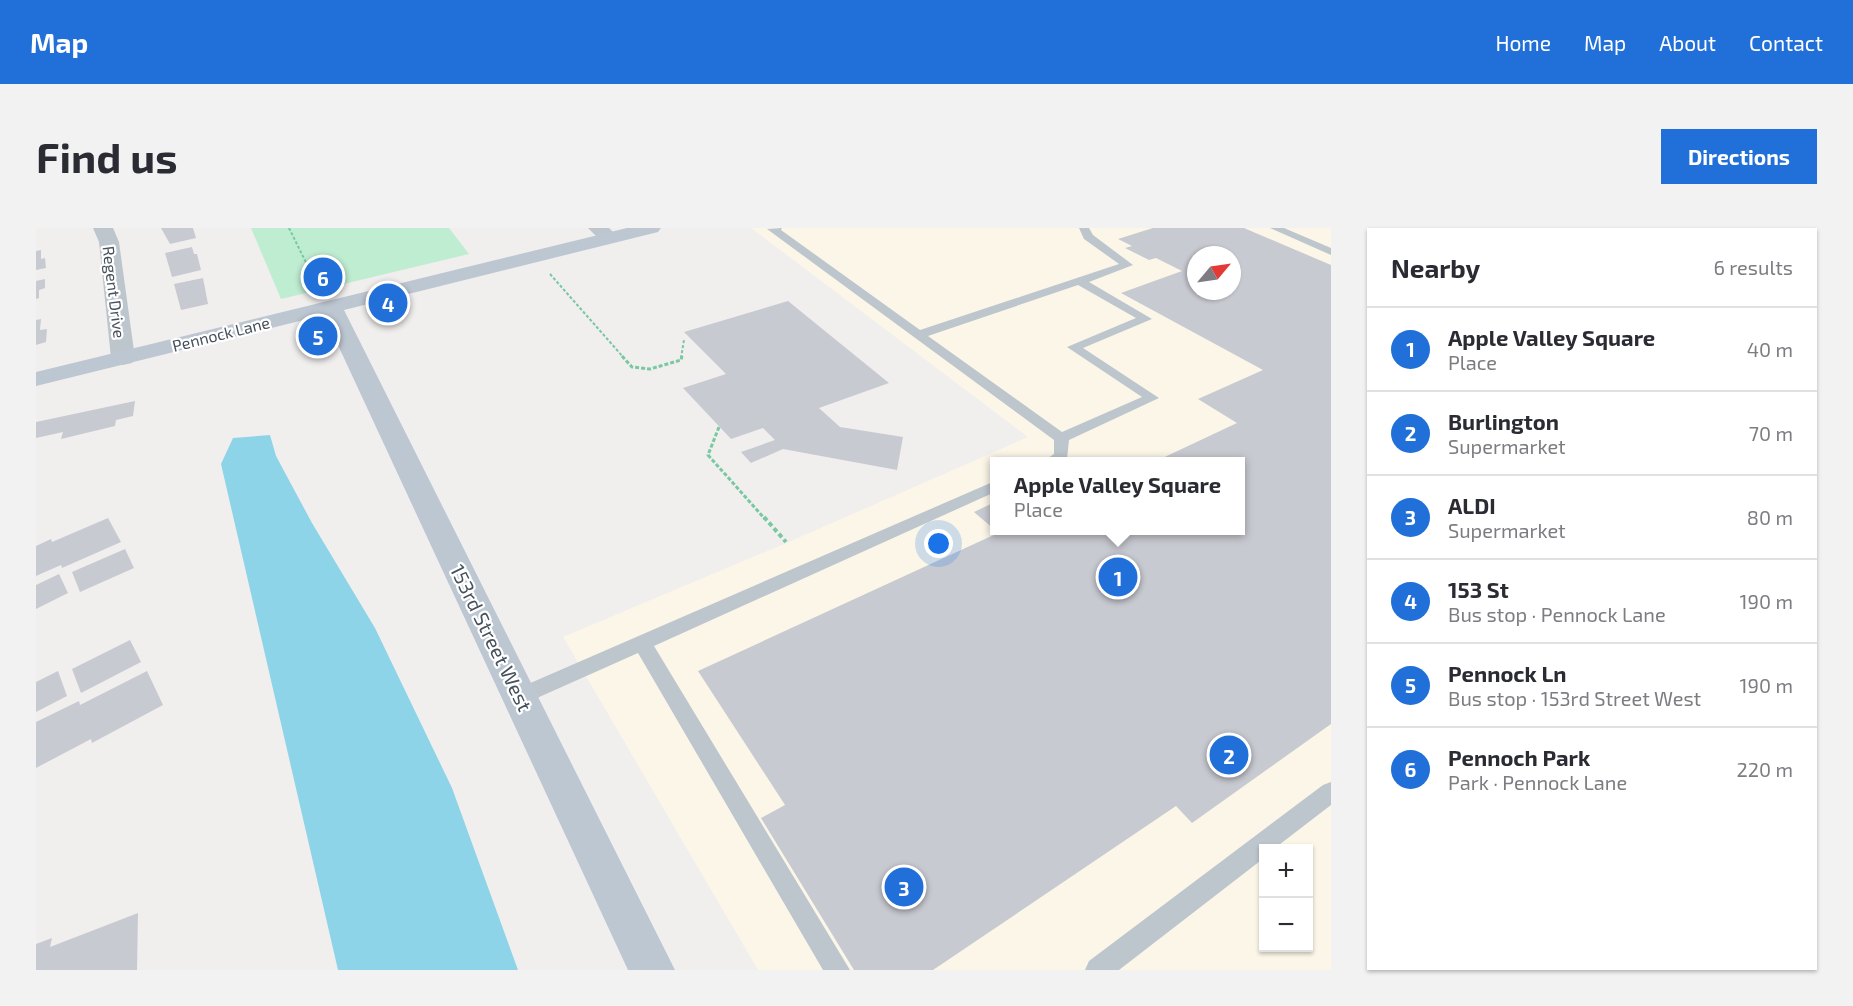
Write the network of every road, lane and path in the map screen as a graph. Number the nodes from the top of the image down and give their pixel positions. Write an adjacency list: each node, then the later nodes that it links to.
1 (103, 228): 14 (street, Regent Drive)
2 (289, 228): 11 (path)
3 (651, 228): 7 (street, Pennock Lane)
4 (773, 228): 12 (lane)
5 (1084, 228): 10 (lane)
6 (1275, 228): 8 (lane)
7 (604, 233): 11 (street, Pennock Lane)
8 (1331, 252)
9 (545, 269): 13 (path)
10 (1081, 282): 12 (lane); 17 (lane)
11 (326, 299): 14 (street, Pennock Lane); 22 (street, 153rd Street West)
12 (919, 335): 17 (lane)
13 (684, 340)
14 (123, 358): 15 (street, Pennock Lane)
15 (36, 379)
16 (719, 427): 20 (path)
17 (1061, 438): 18 (lane)
18 (1060, 457)
19 (990, 488): 21 (lane)
20 (786, 542)
21 (642, 642): 22 (lane); 25 (lane)
22 (519, 697): 24 (street, 153rd Street West)
23 (1331, 792): 26 (lane)
24 (651, 970)
25 (837, 970)
26 (1098, 970)

